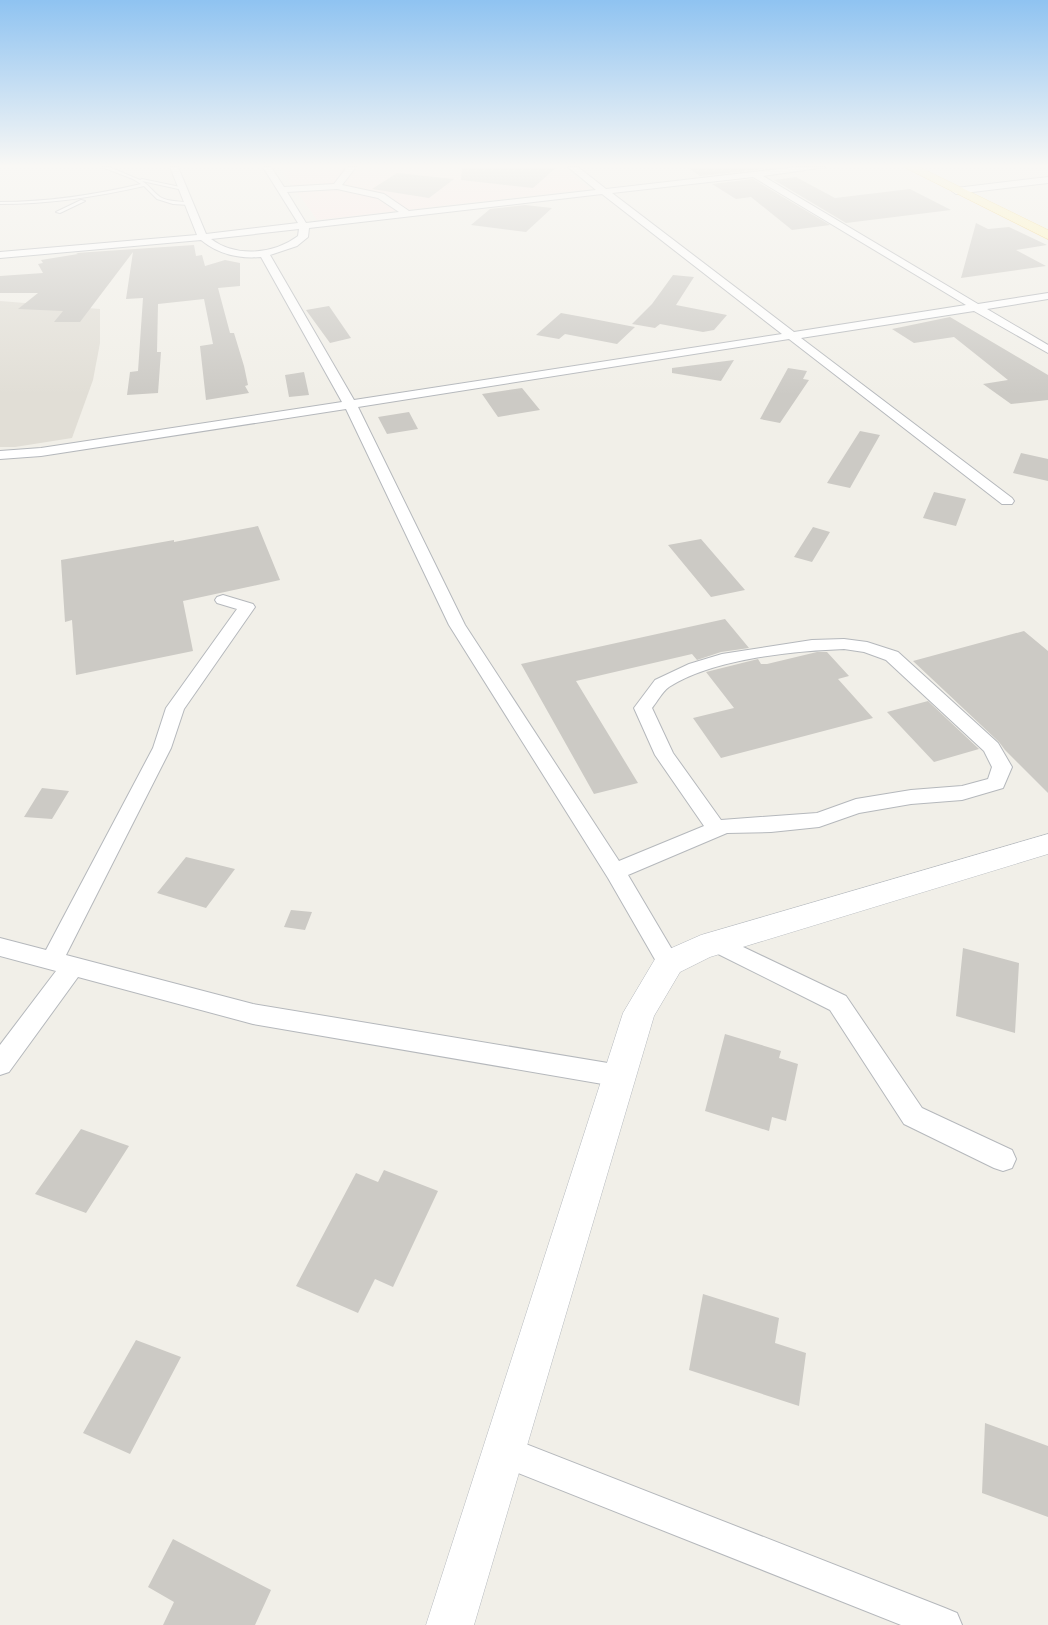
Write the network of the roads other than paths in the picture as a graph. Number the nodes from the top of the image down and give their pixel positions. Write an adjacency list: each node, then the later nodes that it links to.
1 (141, 243): 7 (street)
2 (210, 243): 6 (street)
3 (297, 243): 6 (street)
4 (672, 243): 10 (street)
5 (869, 243): 9 (street)
6 (264, 254): 12 (street)
7 (0, 256)
8 (1048, 296): 9 (street)
9 (977, 307): 10 (street); 11 (street)
10 (793, 336): 12 (street); 14 (street)
11 (1048, 350)
12 (350, 404): 13 (street); 18 (street)
13 (0, 455)
14 (1007, 501)
15 (223, 600): 21 (street)
16 (717, 829): 16 (street); 18 (street)
17 (1048, 844): 19 (street)
18 (615, 872): 22 (street)
19 (716, 943): 22 (street); 25 (street)
20 (0, 947): 21 (street)
21 (62, 963): 23 (street); 24 (street)
22 (669, 963): 24 (street)
23 (0, 1064)
24 (620, 1076): 26 (street)
25 (1003, 1159)
26 (504, 1450): 27 (street); 28 (street)
27 (450, 1625)
28 (945, 1625)

